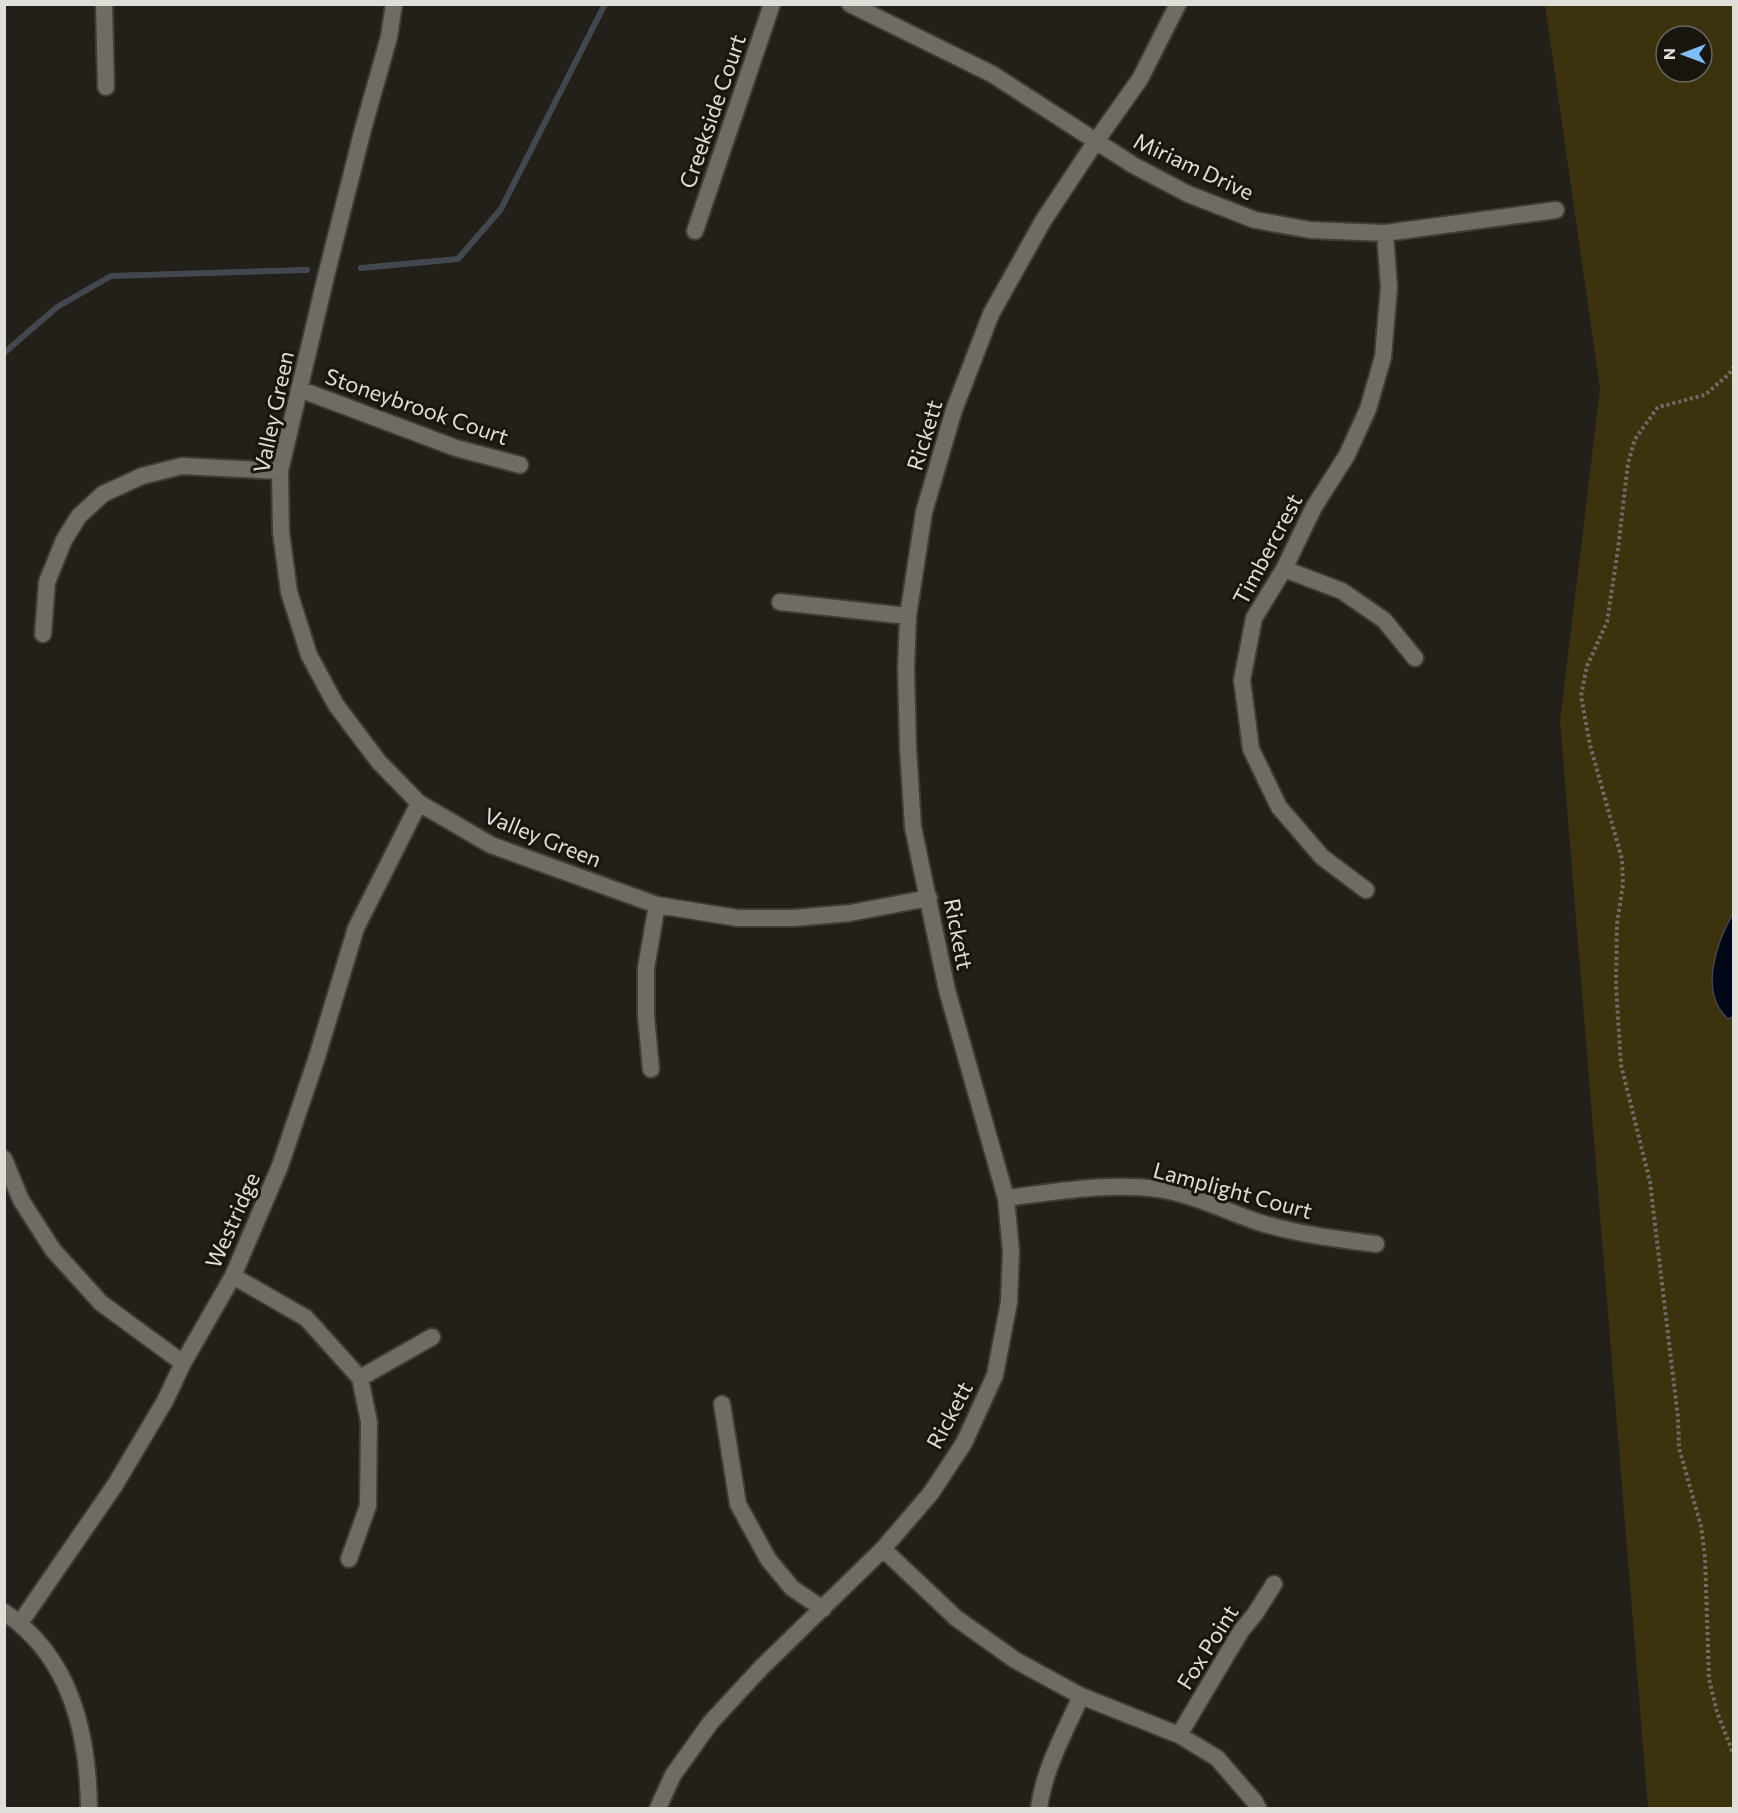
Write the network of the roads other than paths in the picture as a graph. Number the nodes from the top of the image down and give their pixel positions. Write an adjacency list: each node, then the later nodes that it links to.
1 (104, 4): 6 (street)
2 (394, 4): 11 (street, Valley Green)
3 (772, 4): 9 (street, Creekside Court)
4 (1178, 4): 7 (street, Rickett)
5 (851, 5): 7 (street, Miriam Drive)
6 (106, 87)
7 (1096, 141): 10 (street, Miriam Drive); 16 (street, Rickett)
8 (1556, 210): 10 (street, Miriam Drive)
9 (695, 231)
10 (1385, 233): 14 (street, Timbercrest)
11 (299, 389): 12 (street, Stoneybrook Court); 13 (street, Valley Green)
12 (520, 465)
13 (280, 471): 17 (street); 19 (street, Valley Green)
14 (1284, 569): 18 (street); 20 (street, Timbercrest)
15 (780, 602): 16 (street)
16 (908, 616): 21 (street, Rickett)
17 (43, 634)
18 (1414, 658)
19 (419, 803): 22 (street, Valley Green); 27 (street, Westridge)
20 (1366, 890)
21 (929, 898): 22 (street, Valley Green); 25 (street, Rickett)
22 (657, 905): 23 (street)
23 (651, 1069)
24 (4, 1159): 29 (street)
25 (1006, 1198): 26 (street, Lamplight Court); 32 (street, Rickett)
26 (1376, 1244)
27 (233, 1276): 29 (street, Westridge); 30 (street)
28 (432, 1337): 30 (street)
29 (183, 1363): 37 (street, Westridge)
30 (360, 1378): 33 (street)
31 (722, 1404): 35 (street)
32 (883, 1549): 35 (street, Rickett); 38 (street)
33 (349, 1559)
34 (1274, 1584): 39 (street, Fox Point)
35 (823, 1609): 41 (street, Rickett)
36 (4, 1612): 37 (street)
37 (20, 1623): 40 (street)
38 (1081, 1696): 39 (street); 42 (street)
39 (1179, 1735): 43 (street)
40 (89, 1809)
41 (658, 1809)
42 (1039, 1809)
43 (1258, 1809)

